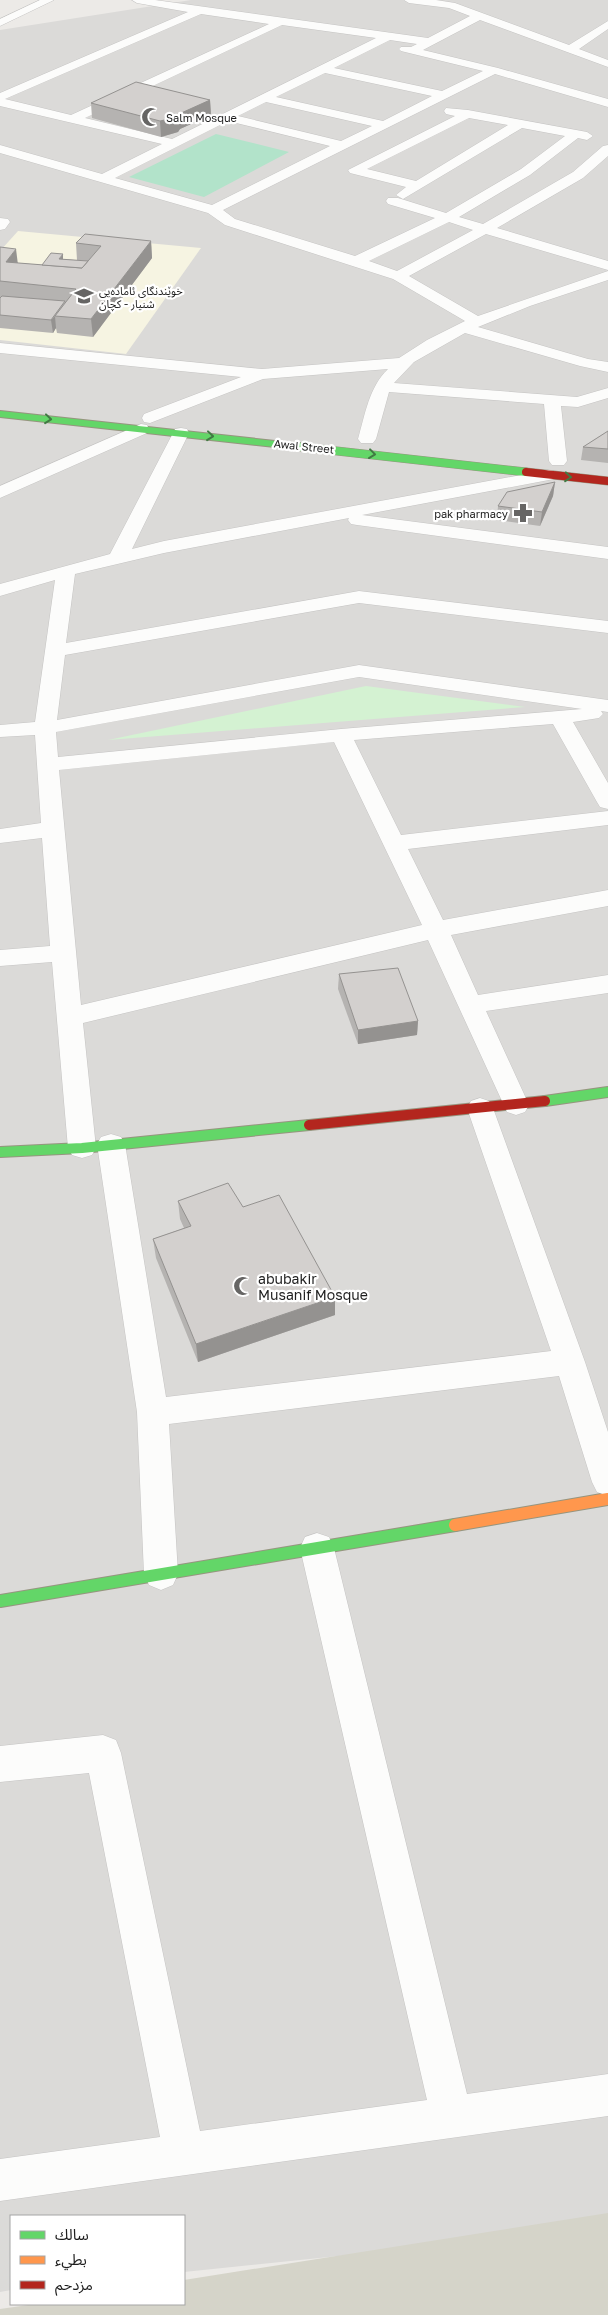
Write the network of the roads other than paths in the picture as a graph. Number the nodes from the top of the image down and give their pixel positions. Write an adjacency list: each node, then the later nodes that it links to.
1 (49, 0): 9 (street)
2 (137, 0): 6 (street)
3 (409, 0): 5 (street)
4 (464, 0): 5 (street)
5 (451, 5): 7 (street)
6 (200, 11): 8 (street); 22 (street)
7 (479, 16): 12 (street); 15 (street)
8 (284, 21): 11 (street); 19 (street)
9 (0, 23)
10 (608, 24): 15 (street)
11 (389, 36): 12 (street); 13 (street)
12 (430, 42): 14 (street)
13 (376, 43): 14 (street); 17 (street)
14 (413, 50): 18 (street)
15 (570, 50): 16 (street)
16 (608, 64)
17 (324, 68): 21 (street); 23 (street)
18 (494, 70): 21 (street); 25 (street)
19 (140, 88): 20 (street); 29 (street)
20 (158, 92)
21 (444, 95): 26 (street)
22 (0, 97)
23 (265, 98): 27 (street); 31 (street)
24 (0, 102): 29 (street)
25 (608, 103)
26 (423, 106): 28 (street); 31 (street)
27 (223, 112): 34 (street); 35 (street)
28 (468, 114): 30 (street); 39 (street)
29 (73, 119): 34 (street)
30 (519, 124): 32 (street); 39 (street)
31 (386, 125): 35 (street)
32 (575, 134): 33 (street); 41 (street)
33 (608, 140)
34 (173, 143): 38 (street)
35 (344, 146): 40 (street)
36 (0, 149): 38 (street)
37 (608, 149): 44 (street)
38 (104, 178): 40 (street)
39 (418, 186): 41 (street)
40 (213, 210): 45 (street)
41 (447, 217): 44 (street); 45 (street)
42 (0, 222): 43 (street)
43 (0, 226)
44 (484, 228): 46 (street); 48 (street)
45 (356, 261): 48 (street)
46 (608, 266)
47 (608, 275): 49 (street)
48 (398, 276): 49 (street)
49 (471, 325): 51 (street); 52 (street)
50 (0, 348): 53 (street)
51 (402, 362): 53 (street); 54 (street)
52 (608, 367)
53 (262, 374): 58 (street)
54 (383, 387): 56 (street); 60 (street)
55 (608, 393): 56 (street)
56 (552, 400): 61 (street)
57 (0, 414): 58 (street, Awal Street, one-way to 58)
58 (144, 422): 59 (street, Awal Street); 63 (street)
59 (185, 427): 61 (street, Awal Street, one-way to 61); 66 (street)
60 (367, 439)
61 (555, 465): 62 (street, Awal Street, one-way to 62); 64 (street)
62 (608, 481)
63 (0, 493)
64 (334, 517): 65 (street); 66 (street)
65 (608, 553)
66 (118, 558): 67 (street)
67 (66, 571): 68 (street); 70 (street)
68 (0, 590)
69 (608, 627): 70 (street)
70 (56, 651): 74 (street)
71 (608, 706): 74 (street)
72 (608, 712): 73 (street)
73 (560, 718): 76 (street); 78 (street)
74 (44, 728): 75 (street); 77 (street)
75 (0, 732)
76 (341, 735): 77 (street); 82 (street)
77 (48, 765): 80 (street)
78 (608, 802)
79 (608, 818): 82 (street)
80 (53, 829): 81 (street); 85 (street)
81 (0, 836)
82 (394, 843): 84 (street)
83 (608, 898): 84 (street)
84 (436, 930): 88 (street); 89 (street)
85 (63, 953): 86 (street); 89 (street)
86 (0, 958)
87 (608, 984): 88 (street)
88 (470, 1004): 91 (street)
89 (70, 1017): 94 (street)
90 (608, 1092): 91 (street)
91 (516, 1105): 92 (street)
92 (480, 1108): 93 (street); 96 (street)
93 (111, 1144): 94 (street); 97 (street)
94 (82, 1148): 95 (street)
95 (0, 1152)
96 (570, 1362): 97 (street); 98 (street)
97 (153, 1412): 100 (street)
98 (607, 1480): 99 (street)
99 (317, 1548): 100 (street); 104 (street)
100 (161, 1574): 101 (street)
101 (0, 1601)
102 (0, 1764): 105 (street)
103 (608, 2094): 104 (street)
104 (452, 2116): 105 (street)
105 (184, 2154): 106 (street)
106 (0, 2180)

